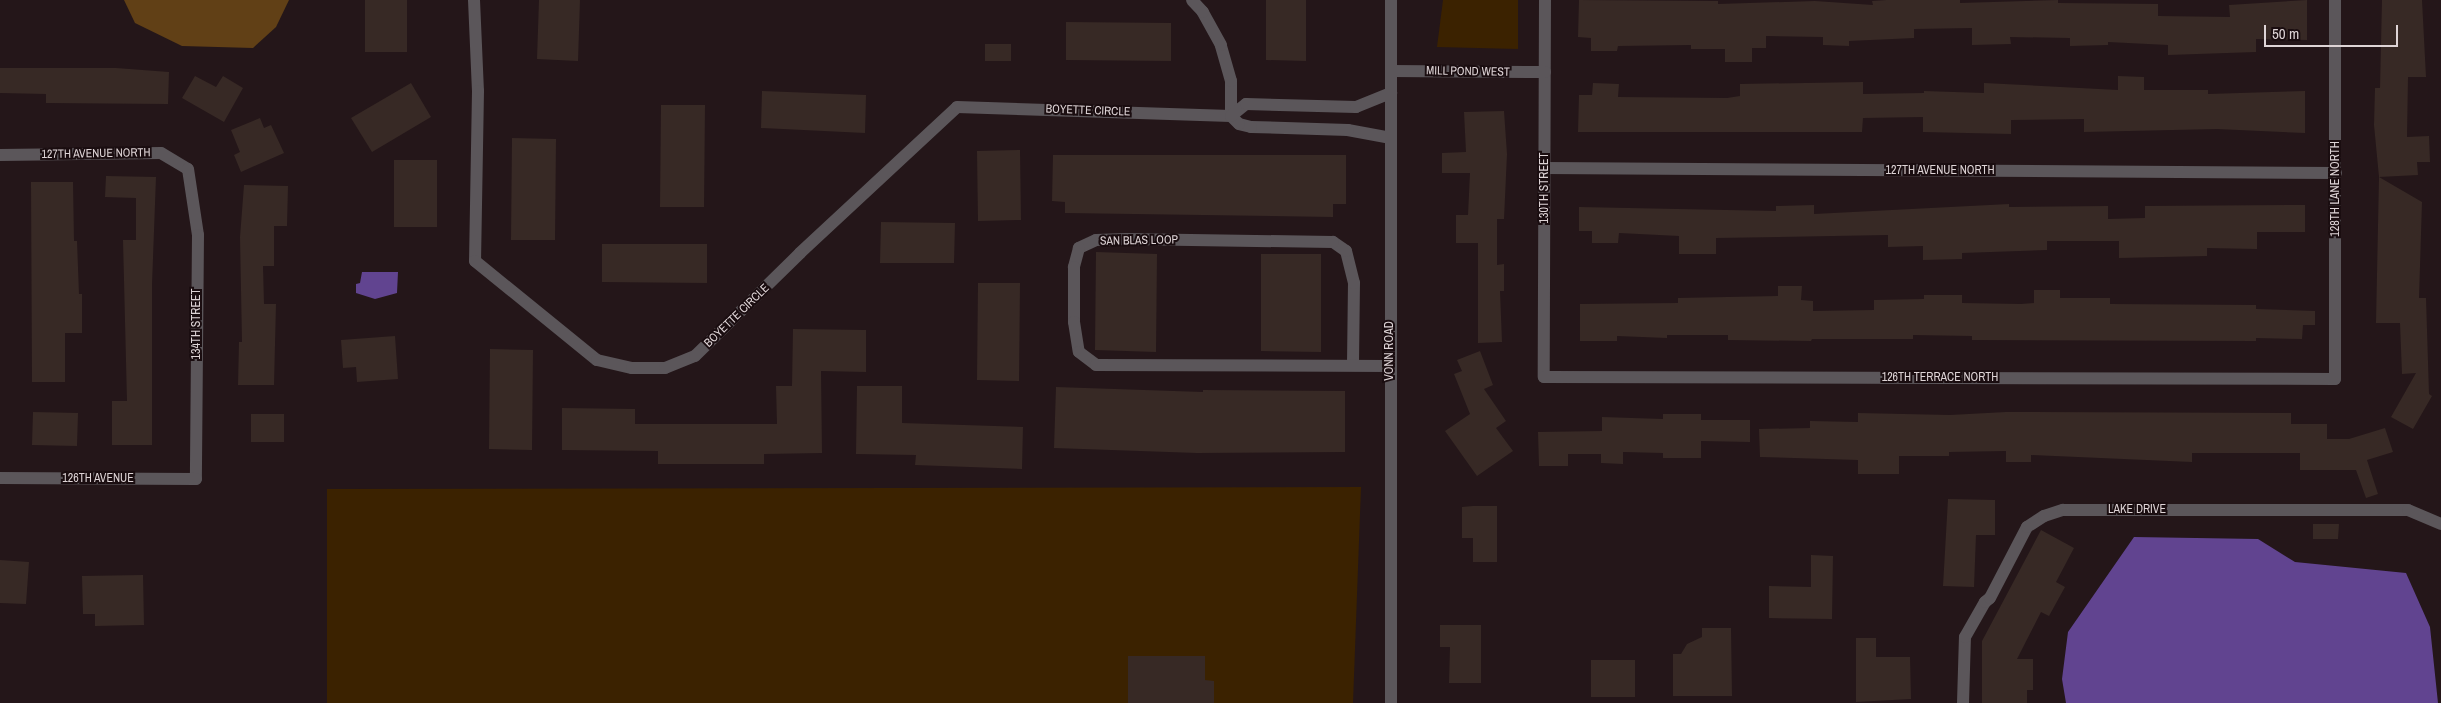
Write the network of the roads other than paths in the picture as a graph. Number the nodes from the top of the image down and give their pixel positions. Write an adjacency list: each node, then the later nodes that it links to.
1 (474, 0): 9 (street, BOYETTE CIRCLE)
2 (1192, 0): 9 (street)
3 (1391, 0): 6 (street, VONN ROAD)
4 (1545, 0): 7 (street, 130TH STREET)
5 (2335, 0): 14 (street, 128TH LANE NORTH)
6 (1391, 71): 7 (street, MILL POND WEST); 8 (street, VONN ROAD)
7 (1545, 72): 12 (street, 130TH STREET)
8 (1391, 93): 9 (street); 10 (street, VONN ROAD)
9 (1231, 116): 10 (street, BOYETTE CIRCLE)
10 (1391, 138): 16 (street, VONN ROAD)
11 (0, 155): 13 (street, 127TH AVENUE NORTH)
12 (1545, 168): 14 (street, 127TH AVENUE NORTH); 17 (street, 130TH STREET)
13 (188, 169): 20 (street, 134TH STREET)
14 (2336, 173): 18 (street, 128TH LANE NORTH)
15 (1353, 364): 15 (street, SAN BLAS LOOP); 16 (street, SAN BLAS LOOP)
16 (1390, 366): 22 (street, VONN ROAD)
17 (1544, 377): 18 (street, 126TH TERRACE NORTH)
18 (2335, 379)
19 (0, 478): 20 (street, 126TH AVENUE)
20 (196, 479)
21 (2441, 524): 23 (street, LAKE DRIVE)
22 (1390, 703)
23 (1963, 703)

